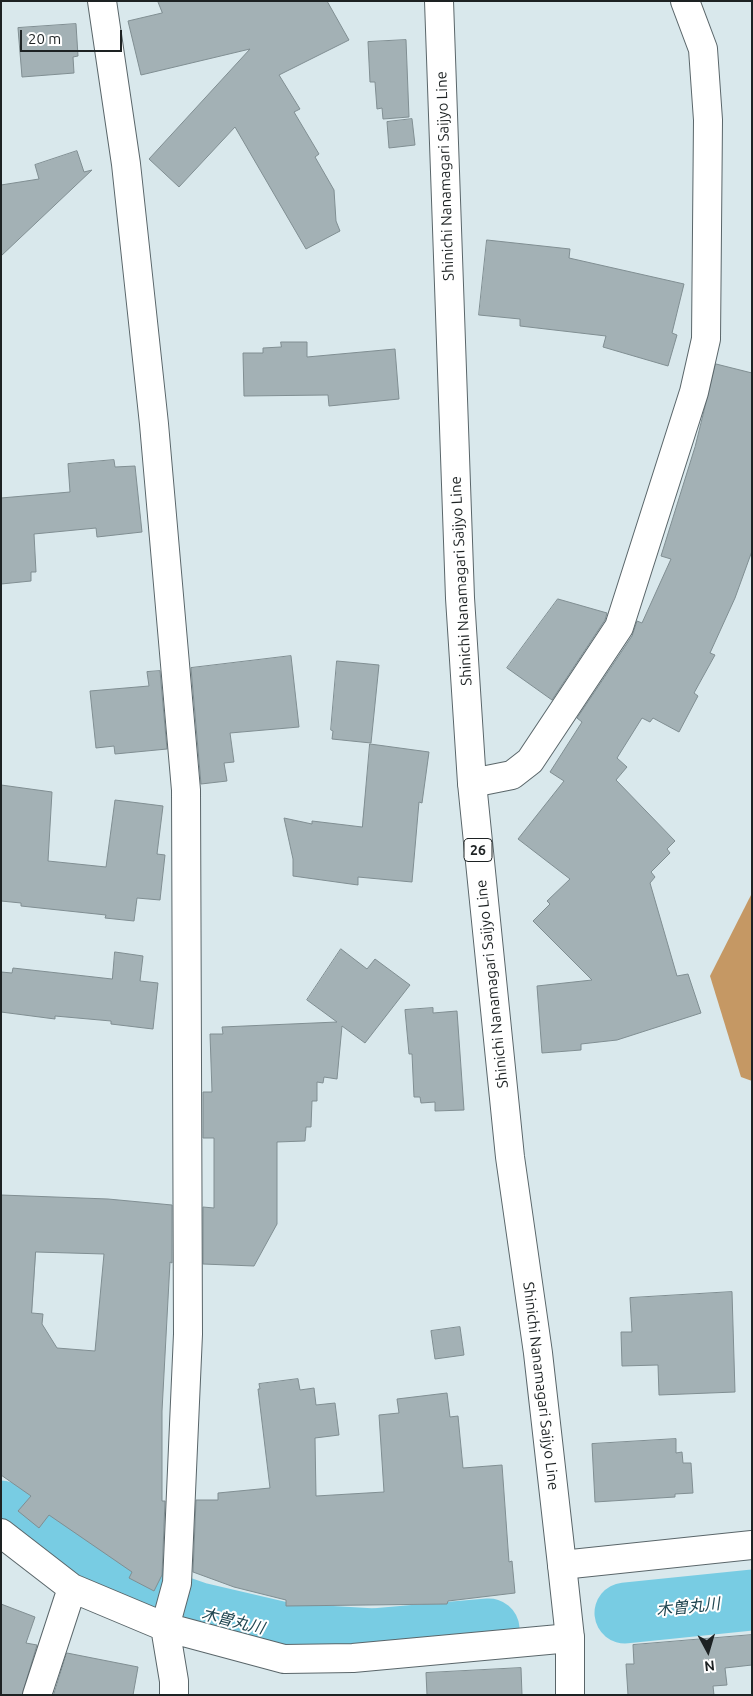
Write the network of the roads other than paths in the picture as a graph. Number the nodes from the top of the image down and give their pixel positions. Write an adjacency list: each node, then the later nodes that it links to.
1 (102, 1): 9 (street)
2 (439, 1): 4 (street, Shinichi Nanamagari Saijyo Line / 26)
3 (685, 1): 4 (street)
4 (472, 783): 7 (street, Shinichi Nanamagari Saijyo Line / 26)
5 (1, 1533): 8 (street)
6 (752, 1545): 7 (street)
7 (562, 1565): 10 (street, Shinichi Nanamagari Saijyo Line / 26)
8 (72, 1588): 9 (street); 11 (street)
9 (169, 1614): 10 (street); 12 (street)
10 (570, 1638): 13 (street, Shinichi Nanamagari Saijyo Line / 26)
11 (37, 1695)
12 (174, 1695)
13 (570, 1695)

